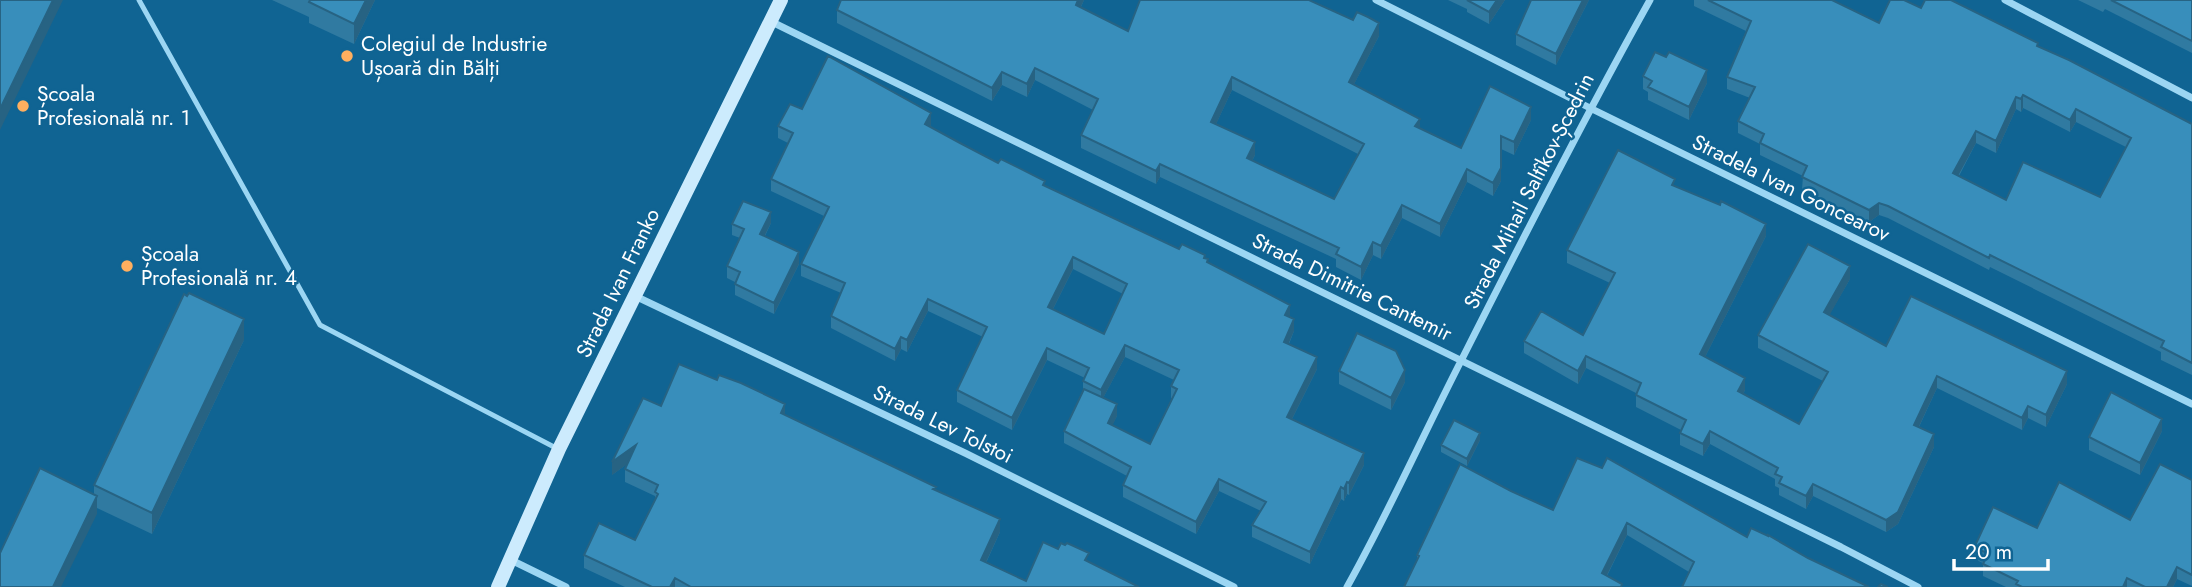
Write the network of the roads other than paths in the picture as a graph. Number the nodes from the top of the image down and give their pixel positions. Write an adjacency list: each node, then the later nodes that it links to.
1 (139, 0): 12 (lane)
2 (780, 0): 6 (main road, Strada Ivan Franko)
3 (1376, 0): 8 (street, Stradela Ivan Goncearov)
4 (1650, 0): 8 (street, Strada Mihail Saltîkov-Șcedrin)
5 (2004, 0): 7 (street)
6 (770, 21): 9 (main road, Strada Ivan Franko); 10 (street, Strada Dimitrie Cantemir)
7 (2192, 98)
8 (1590, 108): 10 (street, Strada Mihail Saltîkov-Șcedrin); 11 (street, Stradela Ivan Goncearov)
9 (635, 296): 12 (main road, Strada Ivan Franko); 16 (street, Strada Lev Tolstoi)
10 (1461, 360): 17 (street, Strada Mihail Saltîkov-Șcedrin); 18 (street, Strada Dimitrie Cantemir)
11 (2192, 404)
12 (559, 449): 13 (main road, Strada Ivan Franko)
13 (511, 560): 14 (main road, Strada Ivan Franko); 15 (street)
14 (498, 587)
15 (566, 587)
16 (1234, 587)
17 (1347, 587)
18 (1918, 587)

